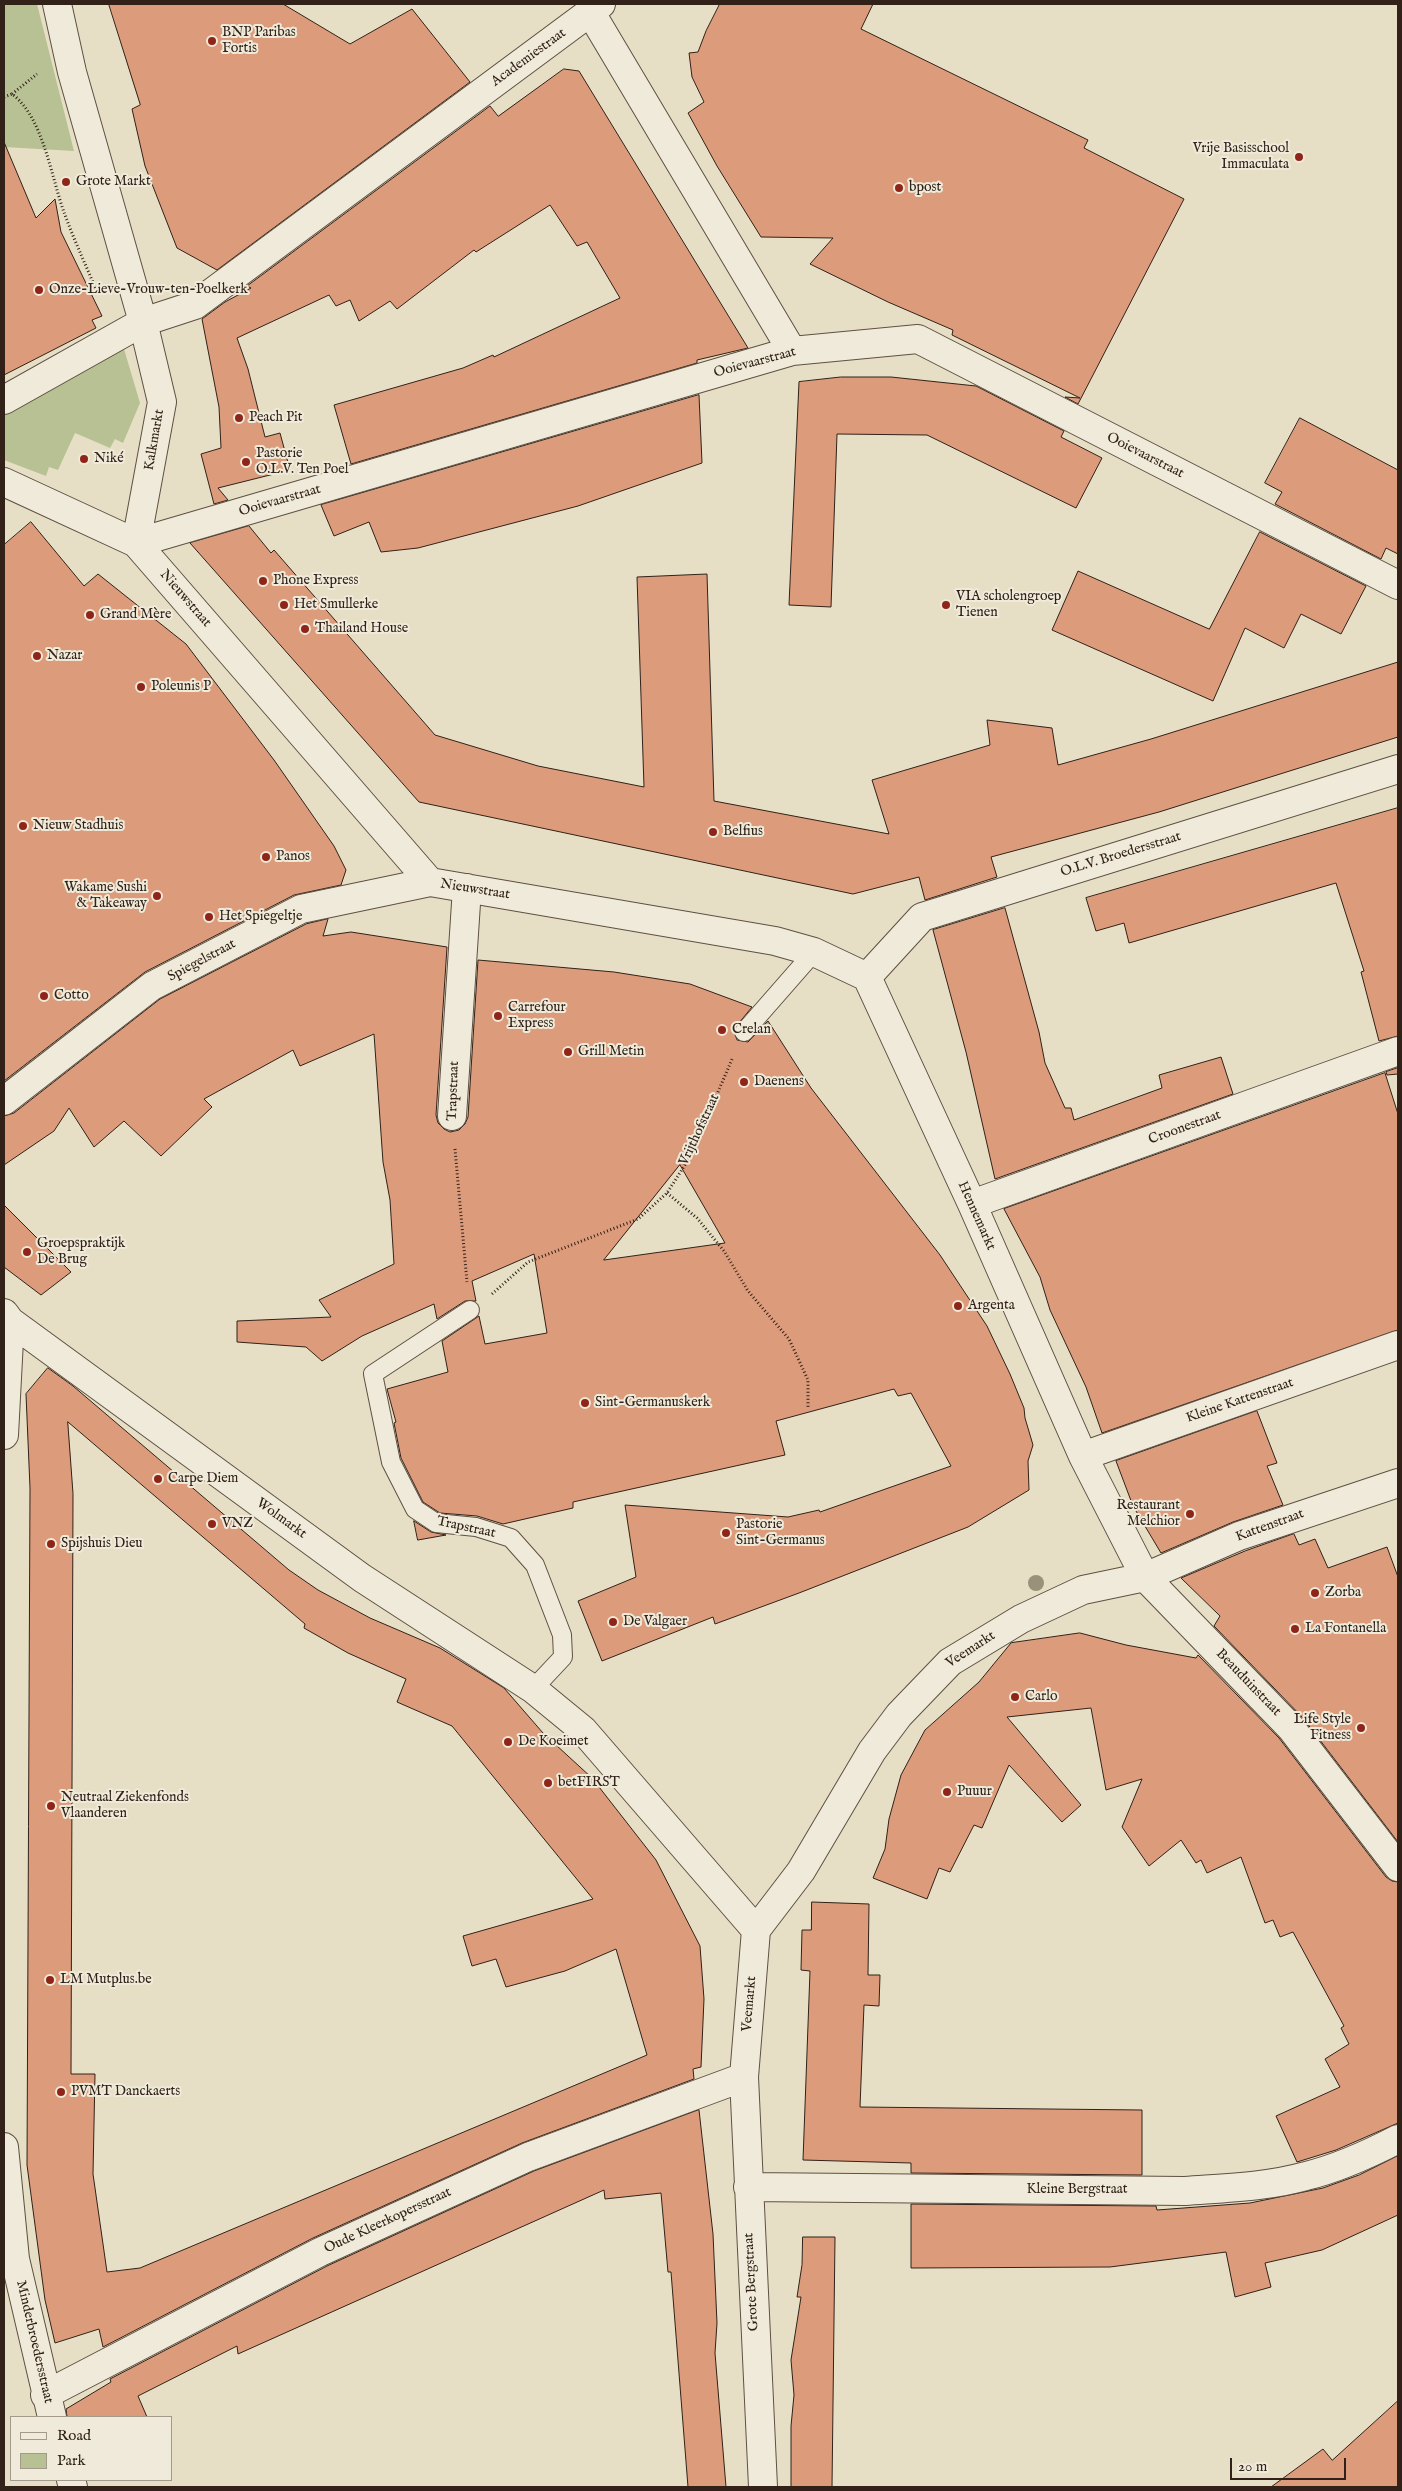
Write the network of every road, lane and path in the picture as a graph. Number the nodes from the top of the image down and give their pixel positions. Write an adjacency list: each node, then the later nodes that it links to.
1 (57, 4): 4 (street)
2 (596, 8): 4 (street, Academiestraat); 6 (street, Academiestraat)
3 (4, 97): 5 (path)
4 (143, 322): 5 (street); 9 (street, Kalkmarkt)
5 (116, 338): 7 (street)
6 (792, 351): 9 (street, Ooievaarstraat); 10 (street, Ooievaarstraat)
7 (4, 400)
8 (4, 482): 9 (street)
9 (136, 543): 12 (street, Nieuwstraat)
10 (1398, 585)
11 (1398, 769): 15 (street, O.L.V. Broedersstraat)
12 (430, 882): 13 (street, Nieuwstraat); 18 (street, Spiegelstraat)
13 (467, 888): 14 (street, Nieuwstraat); 19 (street, Trapstraat)
14 (814, 952): 15 (street, Nieuwstraat); 16 (lane)
15 (867, 977): 21 (street, Hennemarkt)
16 (744, 1032): 20 (path, Vrijthofstraat)
17 (1398, 1051): 21 (street, Croonestraat)
18 (4, 1101)
19 (452, 1116): 22 (path, Trapstraat)
20 (667, 1193): 23 (path, Vrijthofstraat); 26 (path)
21 (972, 1204): 28 (street, Hennemarkt)
22 (467, 1284)
23 (470, 1310): 31 (lane, Trapstraat)
24 (7, 1317): 27 (street); 31 (street, Wolmarkt)
25 (1398, 1345): 28 (street, Kleine Kattenstraat)
26 (808, 1408)
27 (4, 1435)
28 (1083, 1456): 30 (street)
29 (1398, 1483): 30 (street, Kattenstraat)
30 (1145, 1577): 32 (street, Beauduinstraat); 33 (street, Veemarkt)
31 (533, 1689): 33 (street)
32 (1398, 1867)
33 (756, 1930): 34 (street, Veemarkt)
34 (744, 2077): 37 (street, Grote Bergstraat); 38 (street, Oude Kleerkopersstraat)
35 (1398, 2139): 37 (street, Kleine Bergstraat)
36 (4, 2147): 38 (street, Minderbroedersstraat)
37 (748, 2187): 39 (street, Grote Bergstraat)
38 (48, 2406)
39 (763, 2487)

